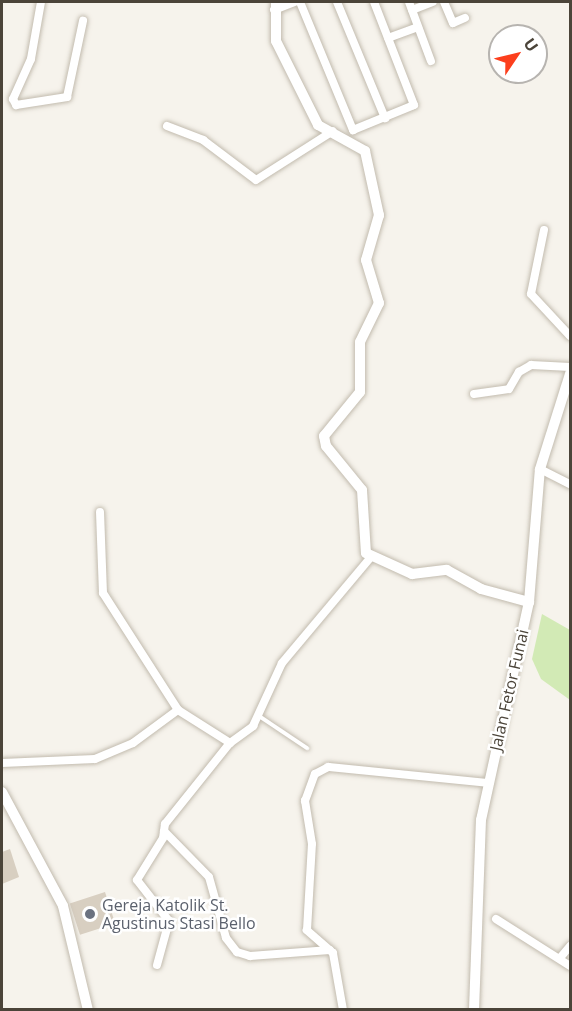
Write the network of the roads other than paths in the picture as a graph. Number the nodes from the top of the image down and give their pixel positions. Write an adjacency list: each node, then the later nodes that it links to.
1 (41, 2): 12 (street)
2 (295, 2): 9 (street)
3 (300, 2): 16 (street)
4 (337, 2): 16 (street)
5 (374, 2): 14 (street)
6 (409, 2): 10 (street)
7 (433, 2): 10 (street)
8 (444, 2): 11 (street)
9 (275, 6): 18 (street)
10 (412, 10): 13 (street)
11 (465, 18)
12 (83, 21)
13 (418, 27): 14 (street); 15 (street)
14 (388, 38): 16 (street)
15 (431, 61)
16 (385, 118)
17 (167, 126): 18 (street)
18 (333, 131): 27 (street)
19 (544, 230): 20 (street)
20 (570, 336)
21 (570, 367): 23 (street)
22 (570, 374): 24 (street, Jalan Fetor Funai)
23 (474, 394)
24 (540, 469): 25 (street); 28 (street, Jalan Fetor Funai)
25 (570, 484)
26 (100, 512): 29 (street)
27 (369, 558): 28 (street); 30 (street)
28 (529, 602): 34 (street, Jalan Fetor Funai)
29 (178, 710): 31 (street); 33 (street)
30 (259, 716): 31 (street); 32 (lane)
31 (230, 743): 36 (street)
32 (307, 748)
33 (2, 763)
34 (488, 783): 39 (street); 45 (street, Jalan Fetor Funai)
35 (2, 792): 43 (street)
36 (164, 831): 39 (street); 41 (street)
37 (496, 919): 40 (street)
38 (570, 946): 40 (street)
39 (330, 950): 44 (street)
40 (560, 958): 42 (street)
41 (156, 965)
42 (570, 966)
43 (88, 1010)
44 (343, 1010)
45 (474, 1010)

